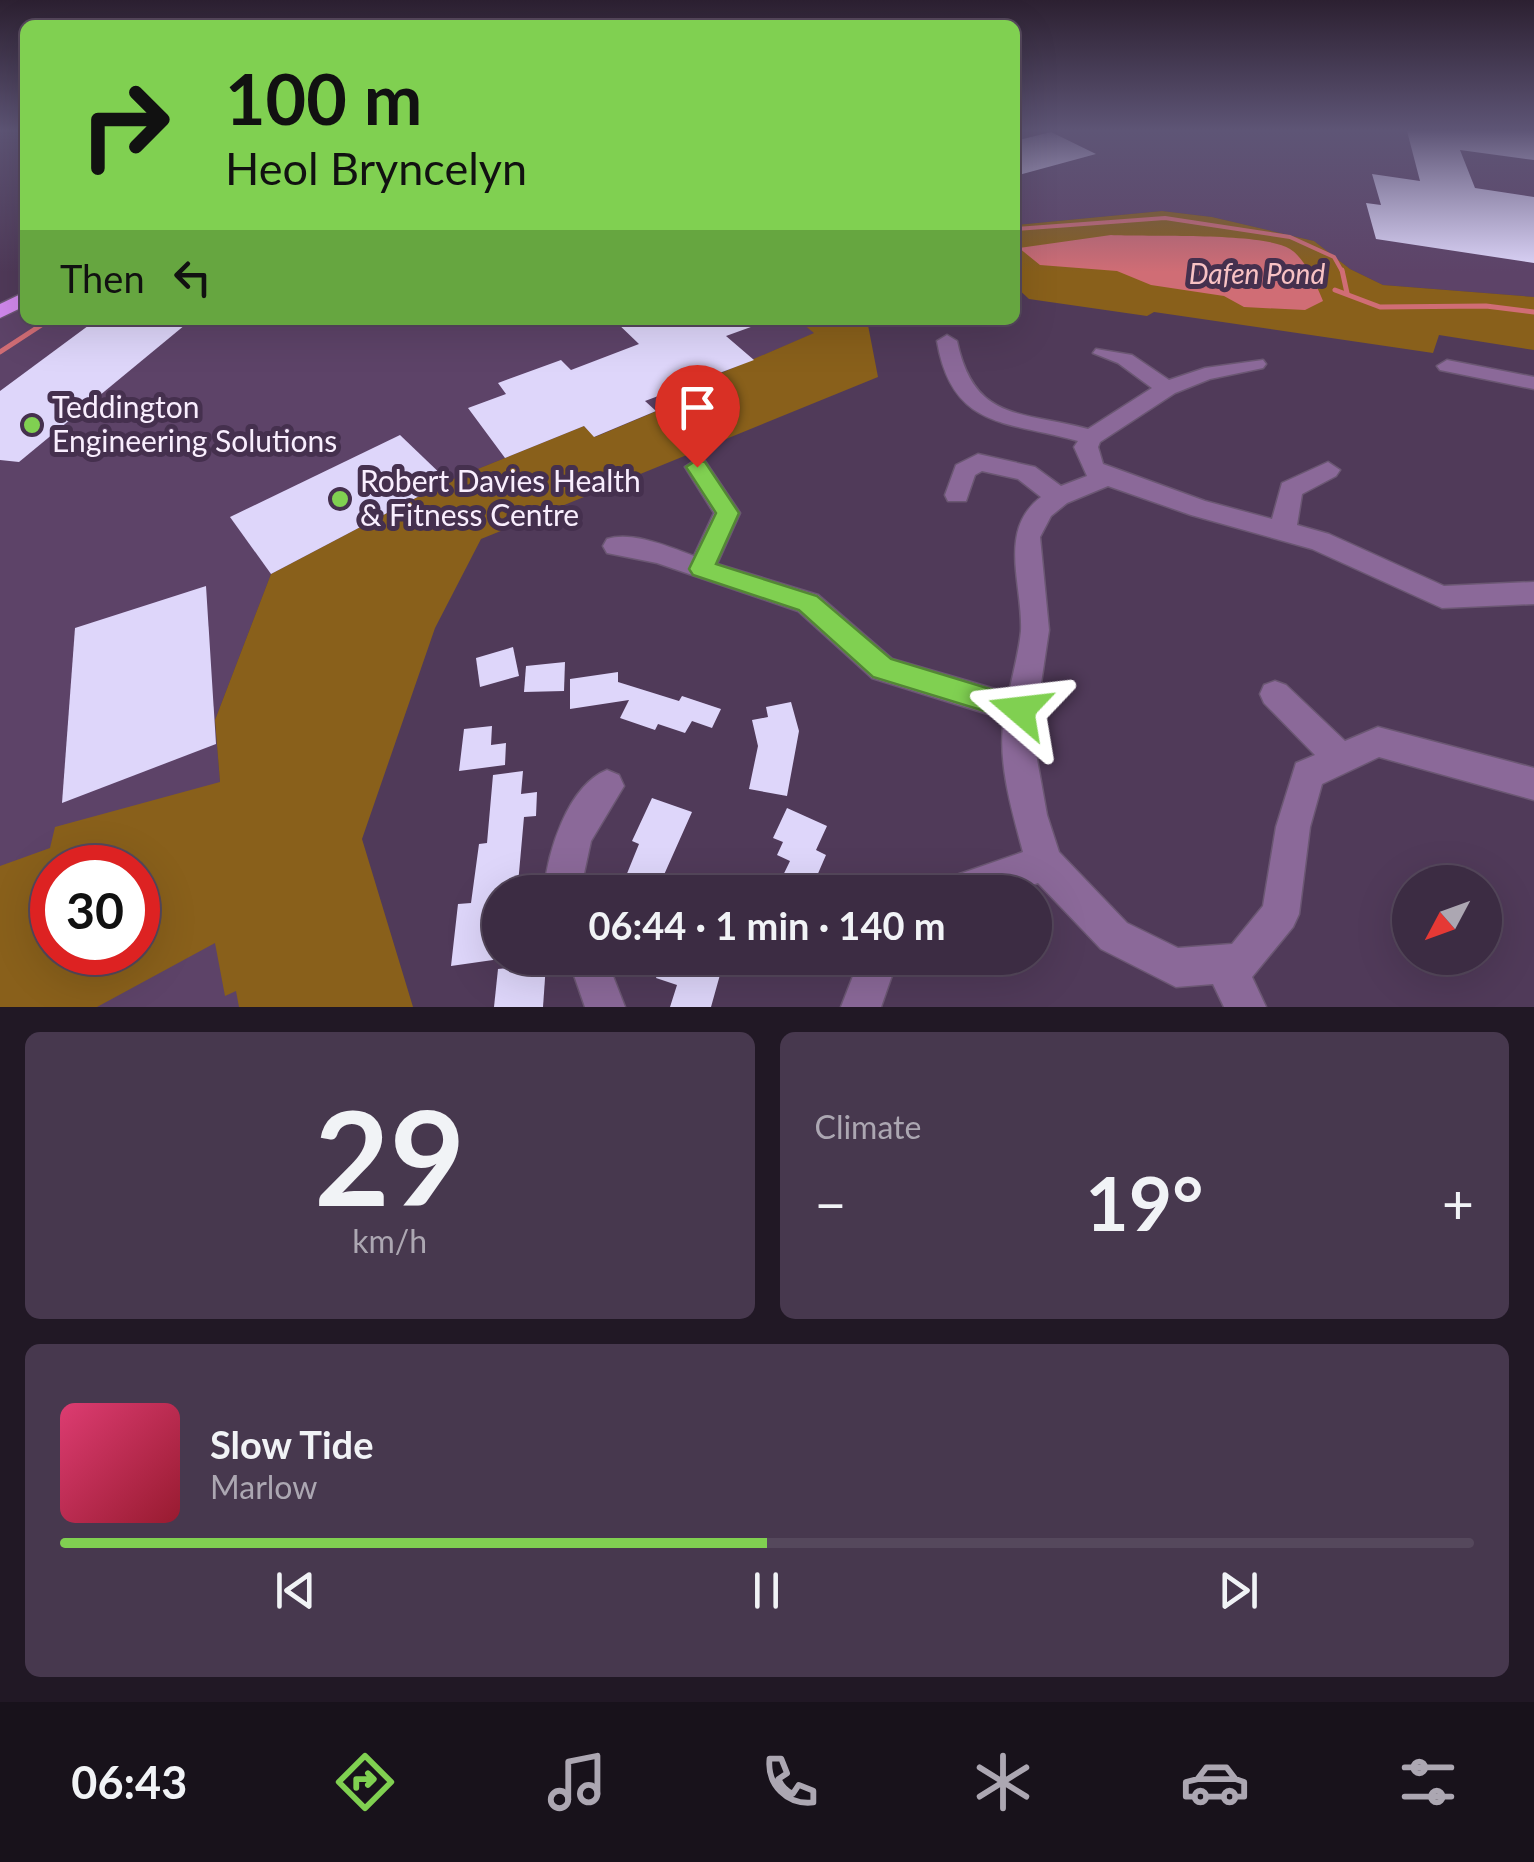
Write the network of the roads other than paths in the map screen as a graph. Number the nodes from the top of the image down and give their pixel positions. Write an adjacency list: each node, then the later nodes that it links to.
1 (947, 341): 7 (street)
2 (1103, 353): 6 (street)
3 (1256, 364): 6 (street)
4 (1448, 366): 5 (street)
5 (1534, 383)
6 (1167, 388): 7 (street)
7 (1091, 436): 10 (street)
8 (697, 467): 15 (street)
9 (1328, 470): 13 (street)
10 (1106, 477): 12 (street); 13 (street)
11 (957, 495): 12 (street)
12 (1058, 496): 18 (street)
13 (1283, 530): 16 (street)
14 (616, 546): 15 (street)
15 (702, 569): 18 (street)
16 (1534, 593)
17 (1275, 694): 19 (street)
18 (1020, 710): 22 (street)
19 (1341, 759): 20 (street); 25 (street)
20 (1534, 784)
21 (607, 786): 23 (street)
22 (1044, 863): 24 (street); 25 (street)
23 (565, 875)
24 (1008, 875)
25 (1223, 964): 30 (street)
26 (594, 975): 28 (street)
27 (872, 975): 29 (street)
28 (606, 1007)
29 (861, 1007)
30 (1246, 1007)

